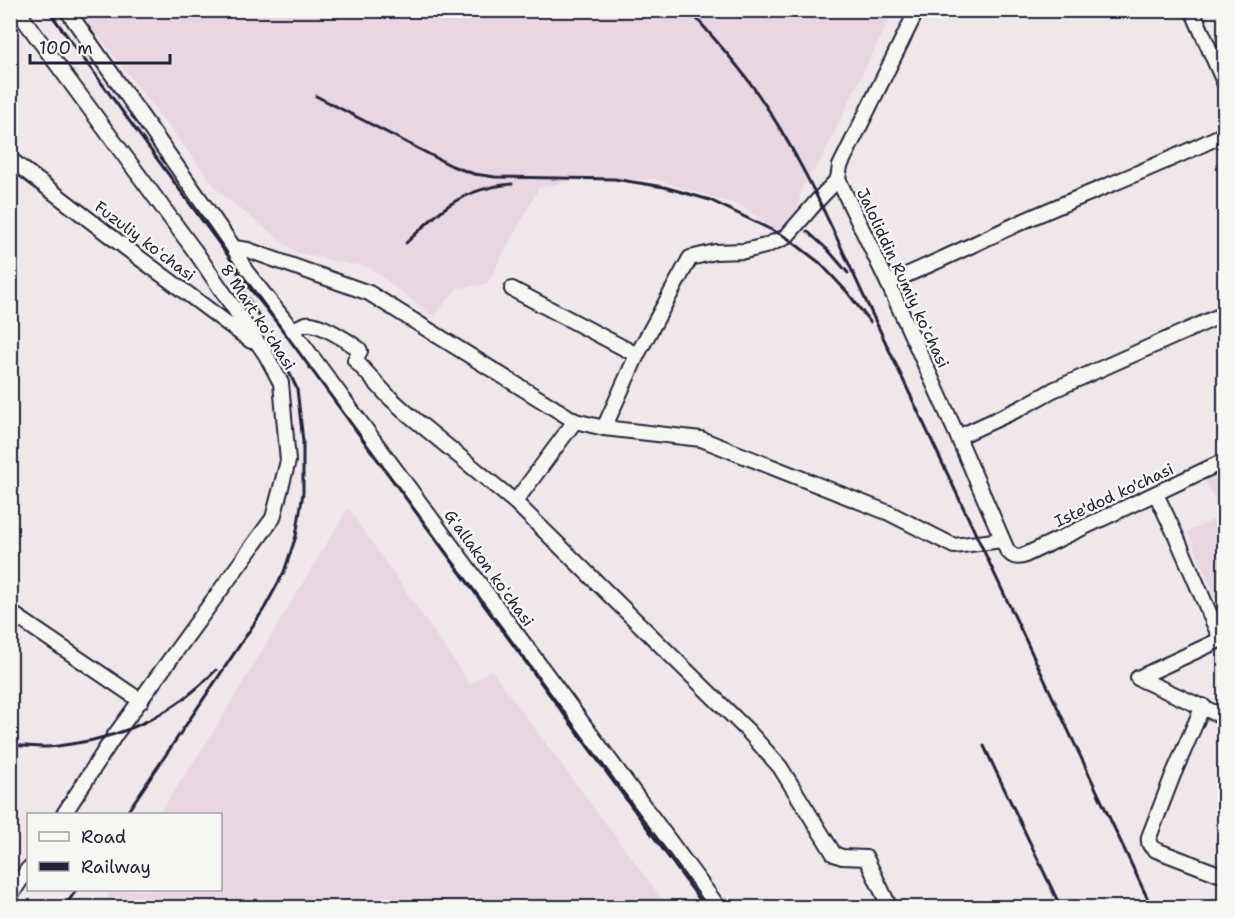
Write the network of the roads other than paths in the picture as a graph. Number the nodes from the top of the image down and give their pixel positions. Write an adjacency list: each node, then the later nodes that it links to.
1 (17, 10): 14 (street, 8 Mart koʻchasi)
2 (67, 10): 9 (street, Gʻallakon koʻchasi)
3 (917, 10): 8 (street, Jaloliddin Rumiy koʻchasi)
4 (1192, 10): 5 (street)
5 (1224, 82)
6 (1224, 134): 10 (street)
7 (10, 159): 14 (street, Fuzuliy koʻchasi)
8 (838, 179): 10 (street, Jaloliddin Rumiy koʻchasi); 15 (street)
9 (234, 248): 13 (street, Gʻallakon koʻchasi); 16 (street)
10 (888, 283): 18 (street, Jaloliddin Rumiy koʻchasi)
11 (512, 289): 15 (street)
12 (1224, 314): 18 (street)
13 (293, 331): 21 (street); 33 (street, Gʻallakon koʻchasi)
14 (260, 348): 26 (street, 8 Mart koʻchasi)
15 (638, 355): 17 (street)
16 (575, 421): 17 (street); 21 (street)
17 (604, 428): 22 (street)
18 (958, 437): 22 (street, Jaloliddin Rumiy koʻchasi)
19 (1224, 461): 20 (street, Iste'dod ko'chasi)
20 (1156, 494): 23 (street, Iste'dod ko'chasi); 25 (street)
21 (515, 502): 34 (street)
22 (1002, 540): 23 (street, Jaloliddin Rumiy koʻchasi)
23 (1017, 558)
24 (10, 612): 26 (street)
25 (1223, 639): 27 (street)
26 (141, 701): 29 (street, 8 Mart koʻchasi)
27 (1203, 706): 28 (street); 31 (street)
28 (1224, 717)
29 (65, 813)
30 (27, 870): 32 (street)
31 (1224, 876)
32 (10, 896)
33 (719, 908)
34 (890, 908)

